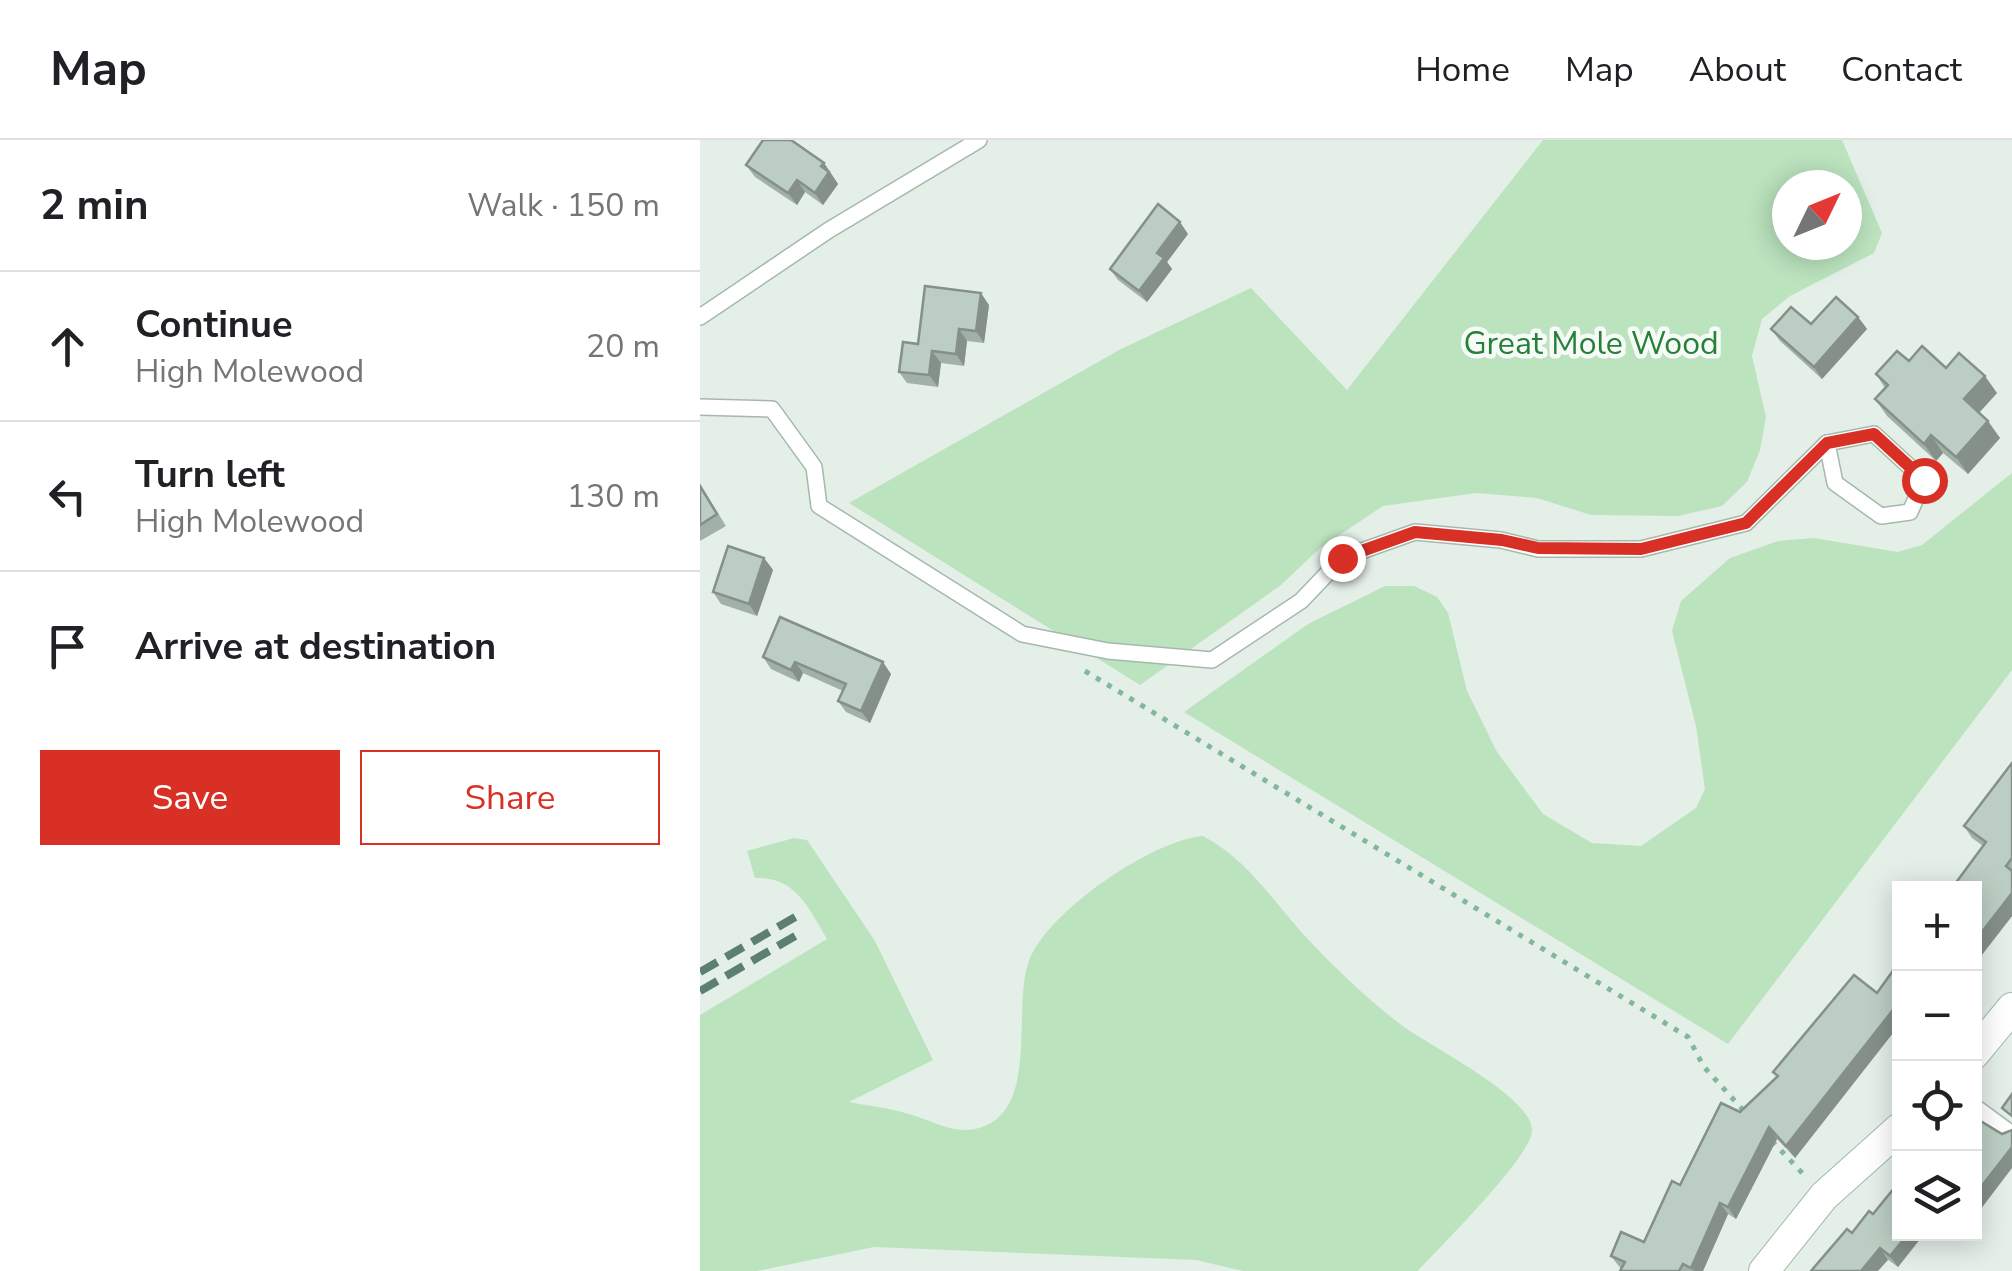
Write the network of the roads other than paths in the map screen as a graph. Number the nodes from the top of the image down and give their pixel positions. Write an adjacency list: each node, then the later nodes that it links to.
1 (979, 140): 2 (lane)
2 (700, 317)
3 (700, 406): 4 (lane)
4 (1827, 443): 4 (lane)
5 (2012, 1008): 6 (street)
6 (1982, 1044)
7 (1982, 1112): 8 (lane)
8 (2012, 1134)
9 (1892, 1135): 10 (street)
10 (1764, 1271)

